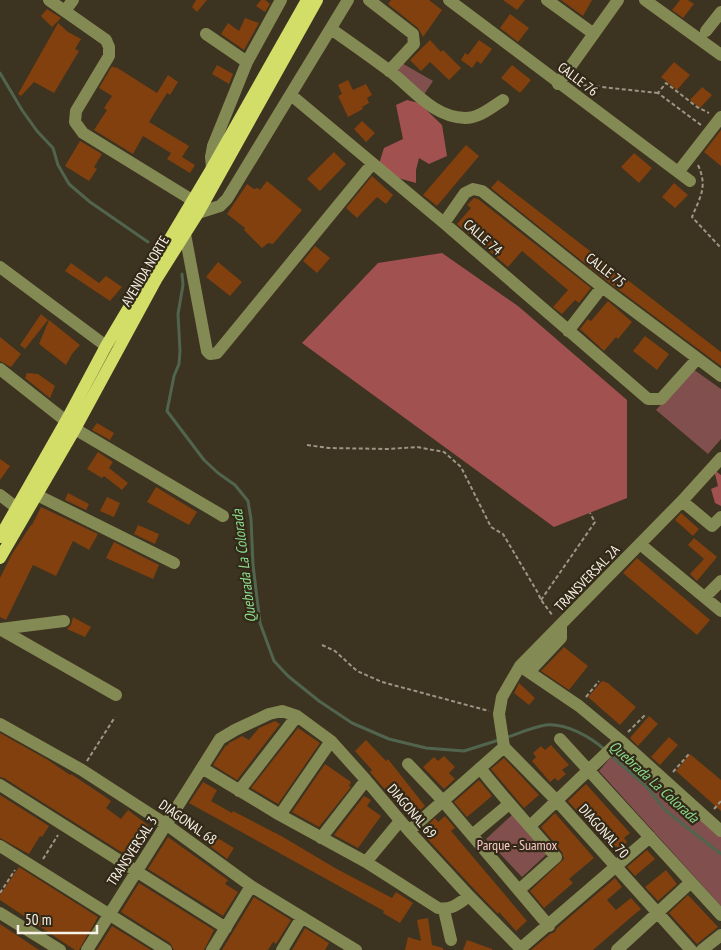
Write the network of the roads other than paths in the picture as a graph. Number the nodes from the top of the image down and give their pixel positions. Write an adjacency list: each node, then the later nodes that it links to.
1 (49, 0): 12 (street)
2 (73, 0): 12 (street)
3 (281, 0): 19 (street)
4 (307, 0): 26 (main road, AVENIDA NORTE)
5 (317, 0): 30 (main road, AVENIDA NORTE)
6 (348, 0): 14 (street)
7 (369, 0): 20 (street)
8 (449, 0): 21 (street, CALLE 76)
9 (547, 0): 17 (street)
10 (618, 0): 17 (street)
11 (645, 0): 18 (street)
12 (65, 11): 29 (street)
13 (721, 12): 15 (street)
14 (331, 29): 20 (street); 22 (street)
15 (706, 32)
16 (206, 34): 19 (street)
17 (594, 34): 21 (street)
18 (721, 55)
19 (247, 62): 26 (street)
20 (389, 71): 23 (street)
21 (558, 84): 27 (street, CALLE 76)
22 (291, 95): 25 (street, CALLE 74); 30 (street)
23 (503, 100)
24 (716, 115): 27 (street)
25 (372, 164): 31 (street, CALLE 74); 32 (street)
26 (212, 168): 29 (main road, AVENIDA NORTE)
27 (678, 171): 28 (street, CALLE 76)
28 (690, 181)
29 (192, 200): 36 (main road, AVENIDA NORTE)
30 (198, 213): 32 (main road, AVENIDA NORTE)
31 (444, 222): 34 (street, CALLE 75); 35 (street, CALLE 74)
32 (185, 234): 40 (main road, AVENIDA NORTE)
33 (0, 267): 36 (street)
34 (602, 287): 35 (street); 37 (street, CALLE 75)
35 (568, 331): 37 (street, CALLE 74)
36 (106, 346): 40 (main road, AVENIDA NORTE)
37 (697, 358): 39 (street, CALLE 75)
38 (0, 369): 40 (street)
39 (721, 376)
40 (71, 425): 43 (main road, AVENIDA NORTE); 45 (main road, AVENIDA NORTE); 46 (street)
41 (721, 458): 44 (street, TRANSVERSAL 2A)
42 (0, 495): 45 (street)
43 (36, 495): 51 (main road, AVENIDA NORTE); 52 (street)
44 (682, 501): 47 (street); 50 (street, TRANSVERSAL 2A)
45 (17, 508): 48 (main road, AVENIDA NORTE)
46 (222, 516)
47 (721, 517)
48 (4, 522): 49 (main road, AVENIDA NORTE)
49 (0, 537)
50 (640, 544): 54 (street); 58 (street, TRANSVERSAL 2A)
51 (0, 558)
52 (174, 563)
53 (721, 581): 54 (street)
54 (705, 598): 55 (street)
55 (721, 611)
56 (64, 621): 57 (street)
57 (0, 629): 59 (street)
58 (525, 669): 65 (street); 66 (street, TRANSVERSAL 2A)
59 (116, 695)
60 (269, 714): 61 (street, DIAGONAL 69); 69 (street, TRANSVERSAL 3)
61 (297, 716): 64 (street, DIAGONAL 69); 73 (street)
62 (0, 724): 79 (street, DIAGONAL 68)
63 (560, 740): 68 (street)
64 (331, 741): 71 (street, DIAGONAL 69); 77 (street)
65 (616, 743): 68 (street); 82 (street)
66 (504, 747): 70 (street); 75 (street, DIAGONAL 70)
67 (408, 764): 74 (street)
68 (593, 766): 75 (street); 84 (street)
69 (202, 768): 73 (street); 79 (street, TRANSVERSAL 3)
70 (480, 768): 74 (street); 76 (street)
71 (366, 780): 78 (street, DIAGONAL 69); 85 (street)
72 (0, 785): 89 (street)
73 (239, 791): 77 (street)
74 (443, 801): 81 (street); 83 (street)
75 (557, 801): 80 (street); 88 (street, DIAGONAL 70)
76 (509, 804): 80 (street); 83 (street)
77 (280, 815): 85 (street)
78 (400, 821): 81 (street, DIAGONAL 69); 87 (street)
79 (167, 825): 89 (street, TRANSVERSAL 3); 91 (street, DIAGONAL 68)
80 (530, 826): 92 (street)
81 (409, 831): 93 (street, DIAGONAL 69)
82 (721, 831)
83 (472, 835): 92 (street)
84 (650, 837): 88 (street); 90 (street)
85 (321, 838): 87 (street)
86 (0, 846): 97 (street)
87 (366, 862): 94 (street)
88 (616, 867): 95 (street, DIAGONAL 70); 100 (street)
89 (136, 872): 97 (street, TRANSVERSAL 3); 101 (street)
90 (691, 882): 95 (street); 98 (street)
91 (251, 886): 99 (street, DIAGONAL 68); 101 (street)
92 (519, 890): 100 (street)
93 (469, 896): 94 (street); 105 (street, DIAGONAL 69)
94 (444, 910): 103 (street)
95 (657, 912): 111 (street); 112 (street, DIAGONAL 70)
96 (0, 913): 106 (street)
97 (109, 914): 107 (street, TRANSVERSAL 3); 108 (street)
98 (721, 914)
99 (302, 916): 104 (street, DIAGONAL 68); 110 (street)
100 (548, 926): 105 (street)
101 (226, 928): 109 (street)
102 (721, 935): 113 (street)
103 (451, 940)
104 (349, 948)
105 (522, 949)
106 (60, 950)
107 (87, 950)
108 (166, 950)
109 (212, 950)
110 (282, 950)
111 (617, 950)
112 (691, 950)
113 (702, 950)

